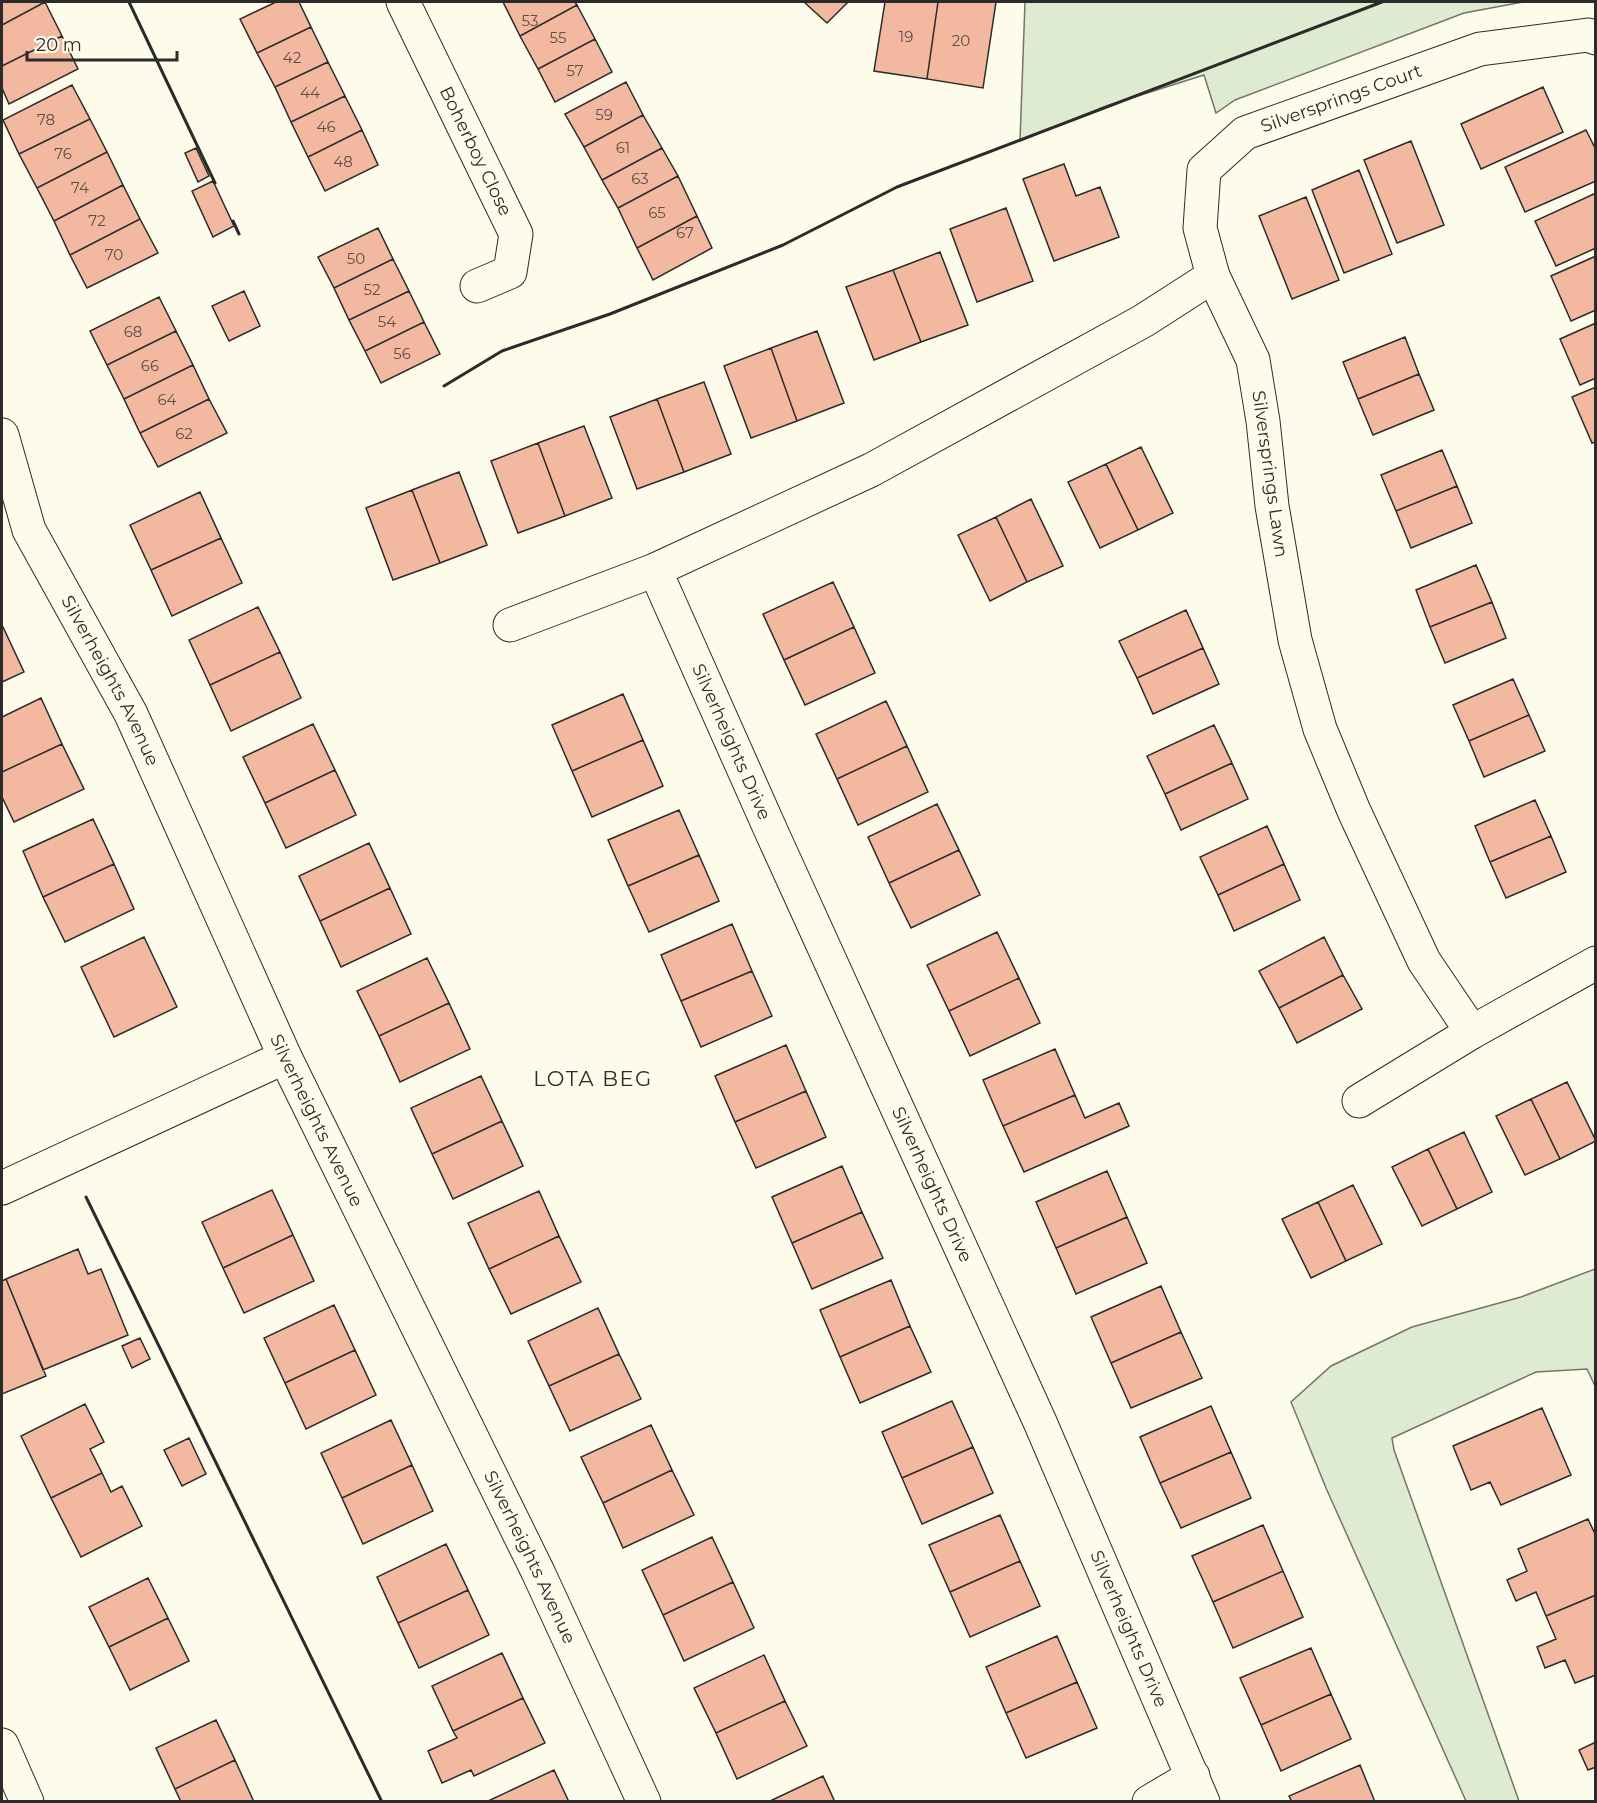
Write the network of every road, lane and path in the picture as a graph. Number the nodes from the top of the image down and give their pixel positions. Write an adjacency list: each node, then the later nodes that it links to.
1 (403, 2): 4 (street, Boherboy Close)
2 (1596, 38): 3 (street, Silversprings Court)
3 (1213, 276): 6 (street); 9 (street, Silversprings Lawn)
4 (477, 286)
5 (2, 435): 10 (street, Silverheights Avenue)
6 (655, 570): 7 (street); 14 (street, Silverheights Drive)
7 (510, 625)
8 (1596, 963): 9 (street)
9 (1473, 1032): 11 (street)
10 (285, 1057): 12 (street); 16 (street, Silverheights Avenue)
11 (1359, 1101)
12 (2, 1188)
13 (2, 1745): 15 (street)
14 (1198, 1789): 17 (street)
15 (27, 1802)
16 (644, 1802)
17 (1149, 1802)

